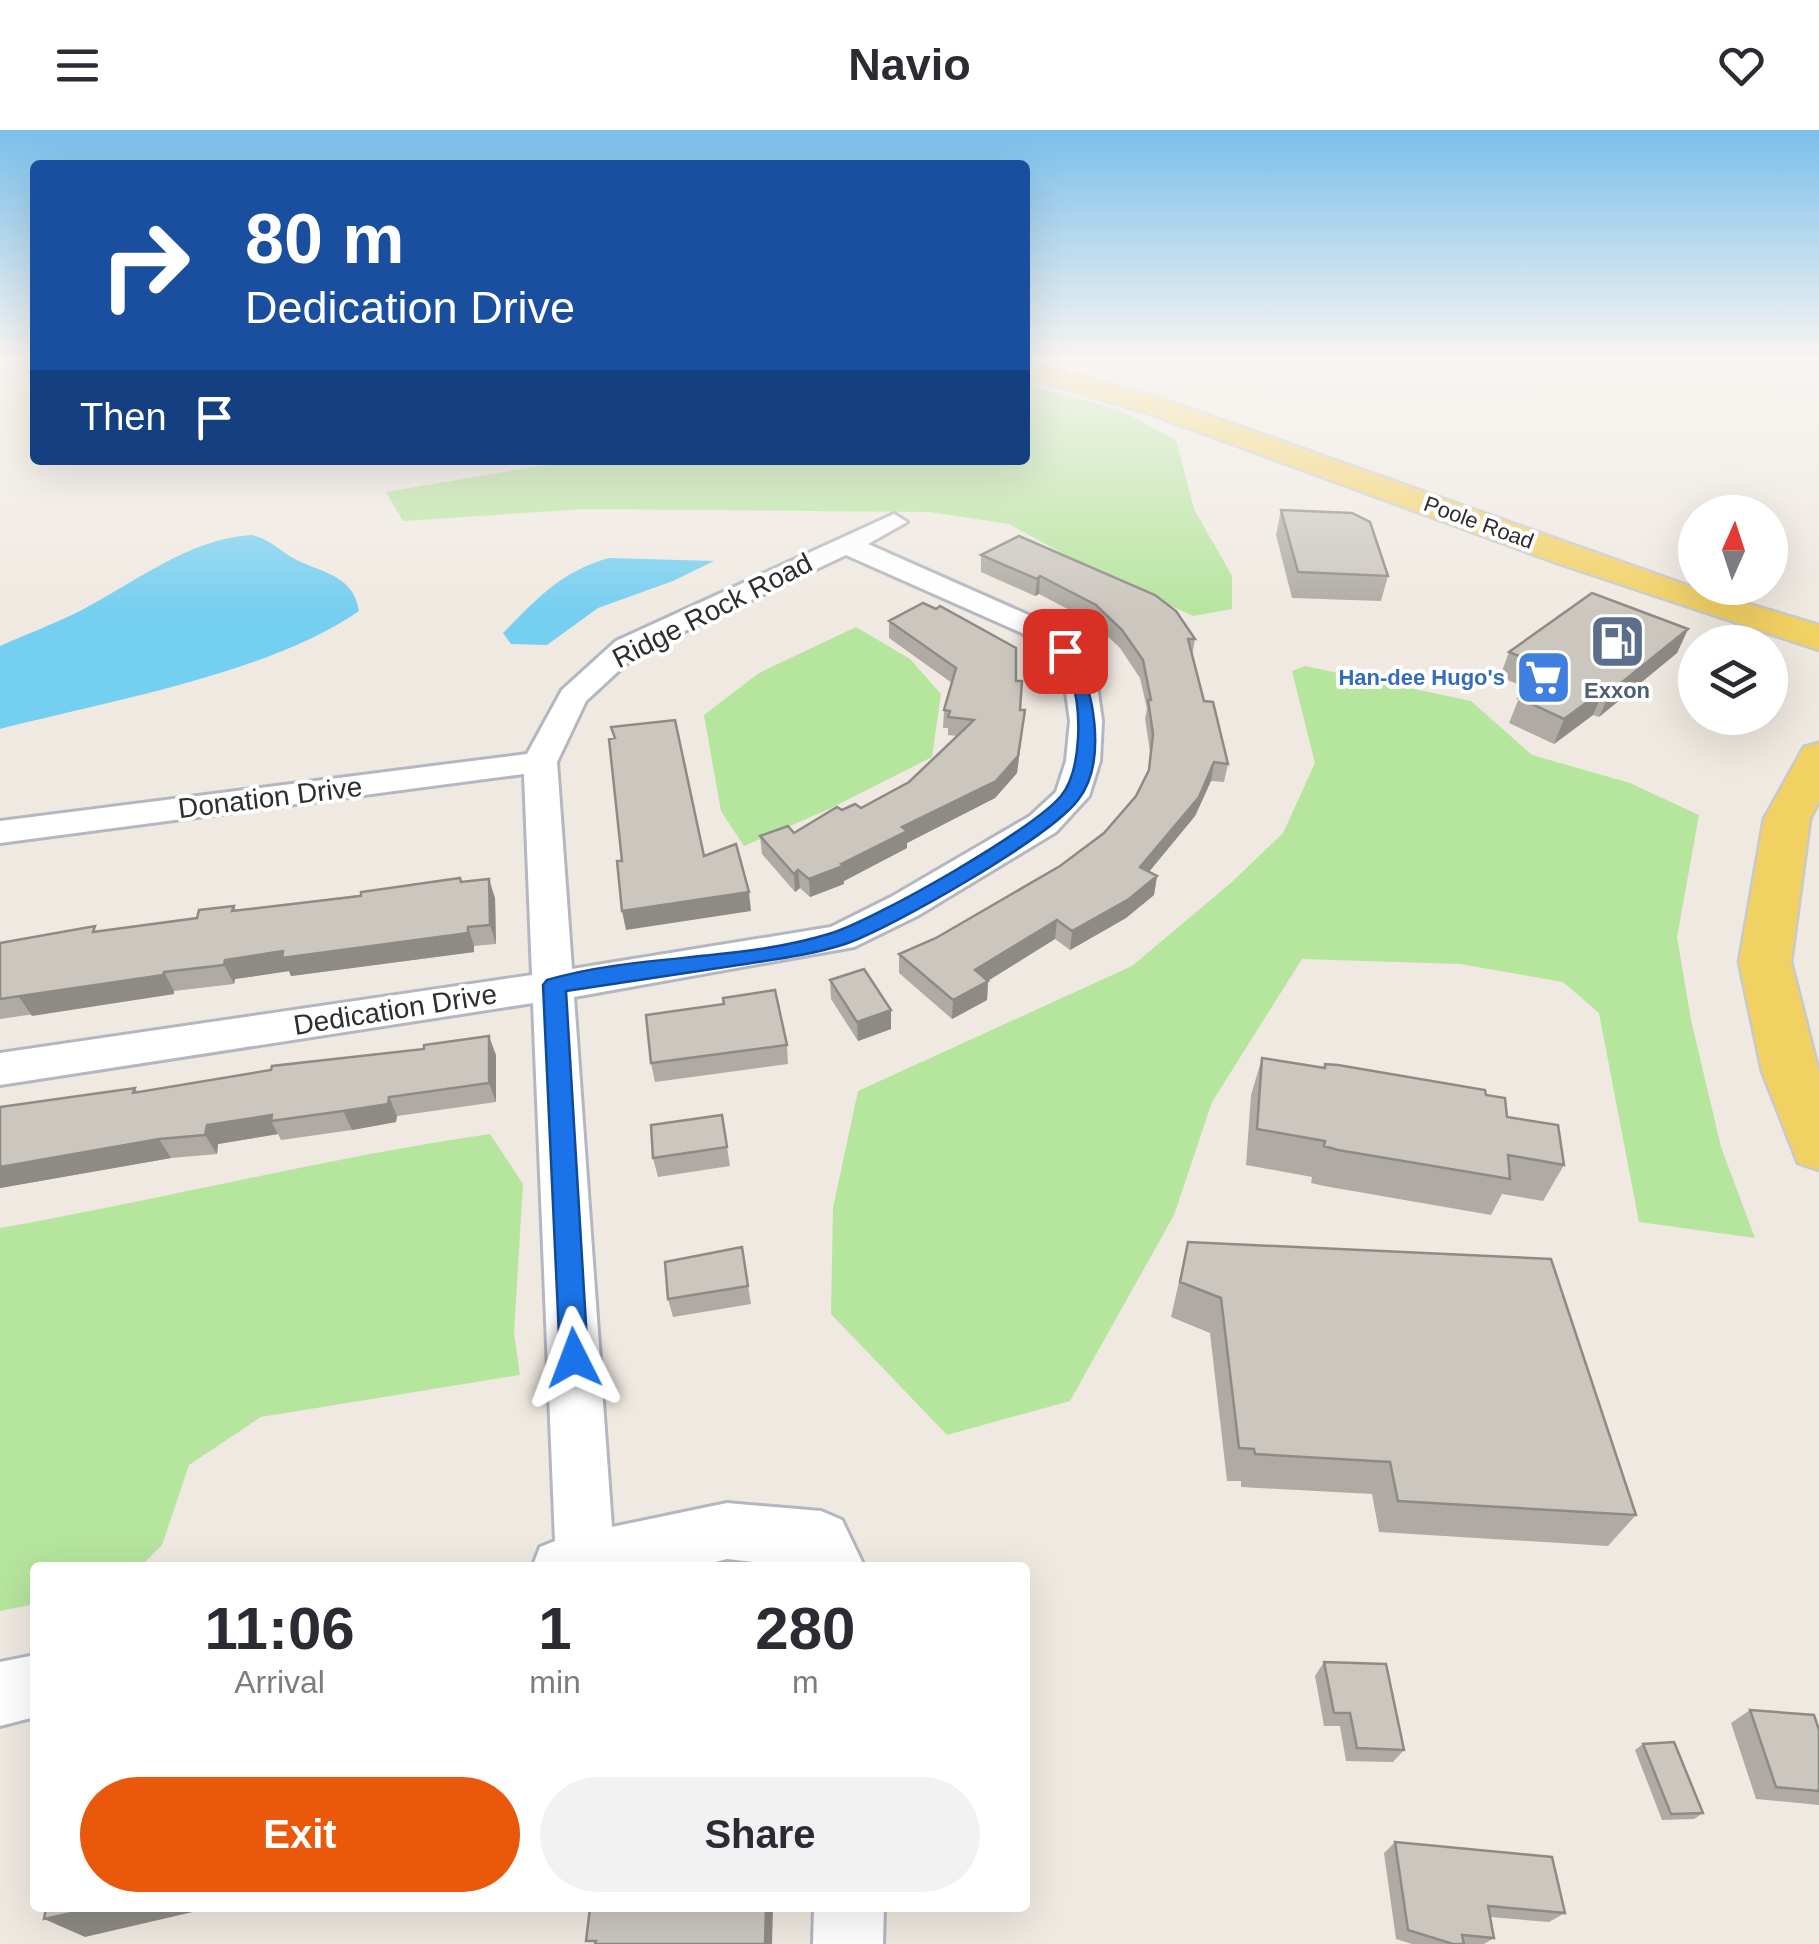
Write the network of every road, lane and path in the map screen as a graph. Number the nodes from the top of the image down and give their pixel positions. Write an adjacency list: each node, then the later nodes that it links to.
1 (1278, 444): 8 (main road, Poole Road)
2 (1298, 444): 5 (main road, Poole Road)
3 (894, 522): 4 (street, Ridge Rock Road)
4 (845, 544): 10 (street, Ridge Rock Road); 12 (street, Dedication Drive)
5 (1678, 567)
6 (1788, 603): 7 (main road)
7 (1819, 613)
8 (1819, 638)
9 (1819, 756): 14 (main road)
10 (540, 762): 11 (street, Donation Drive); 12 (street, Ridge Rock Road)
11 (0, 832)
12 (554, 985): 13 (street, Dedication Drive); 15 (street, Ridge Rock Road)
13 (0, 1068)
14 (1819, 1147)
15 (573, 1562)
16 (587, 1562): 17 (street)
17 (833, 1562)
18 (849, 1912): 19 (street)
19 (848, 1944)

